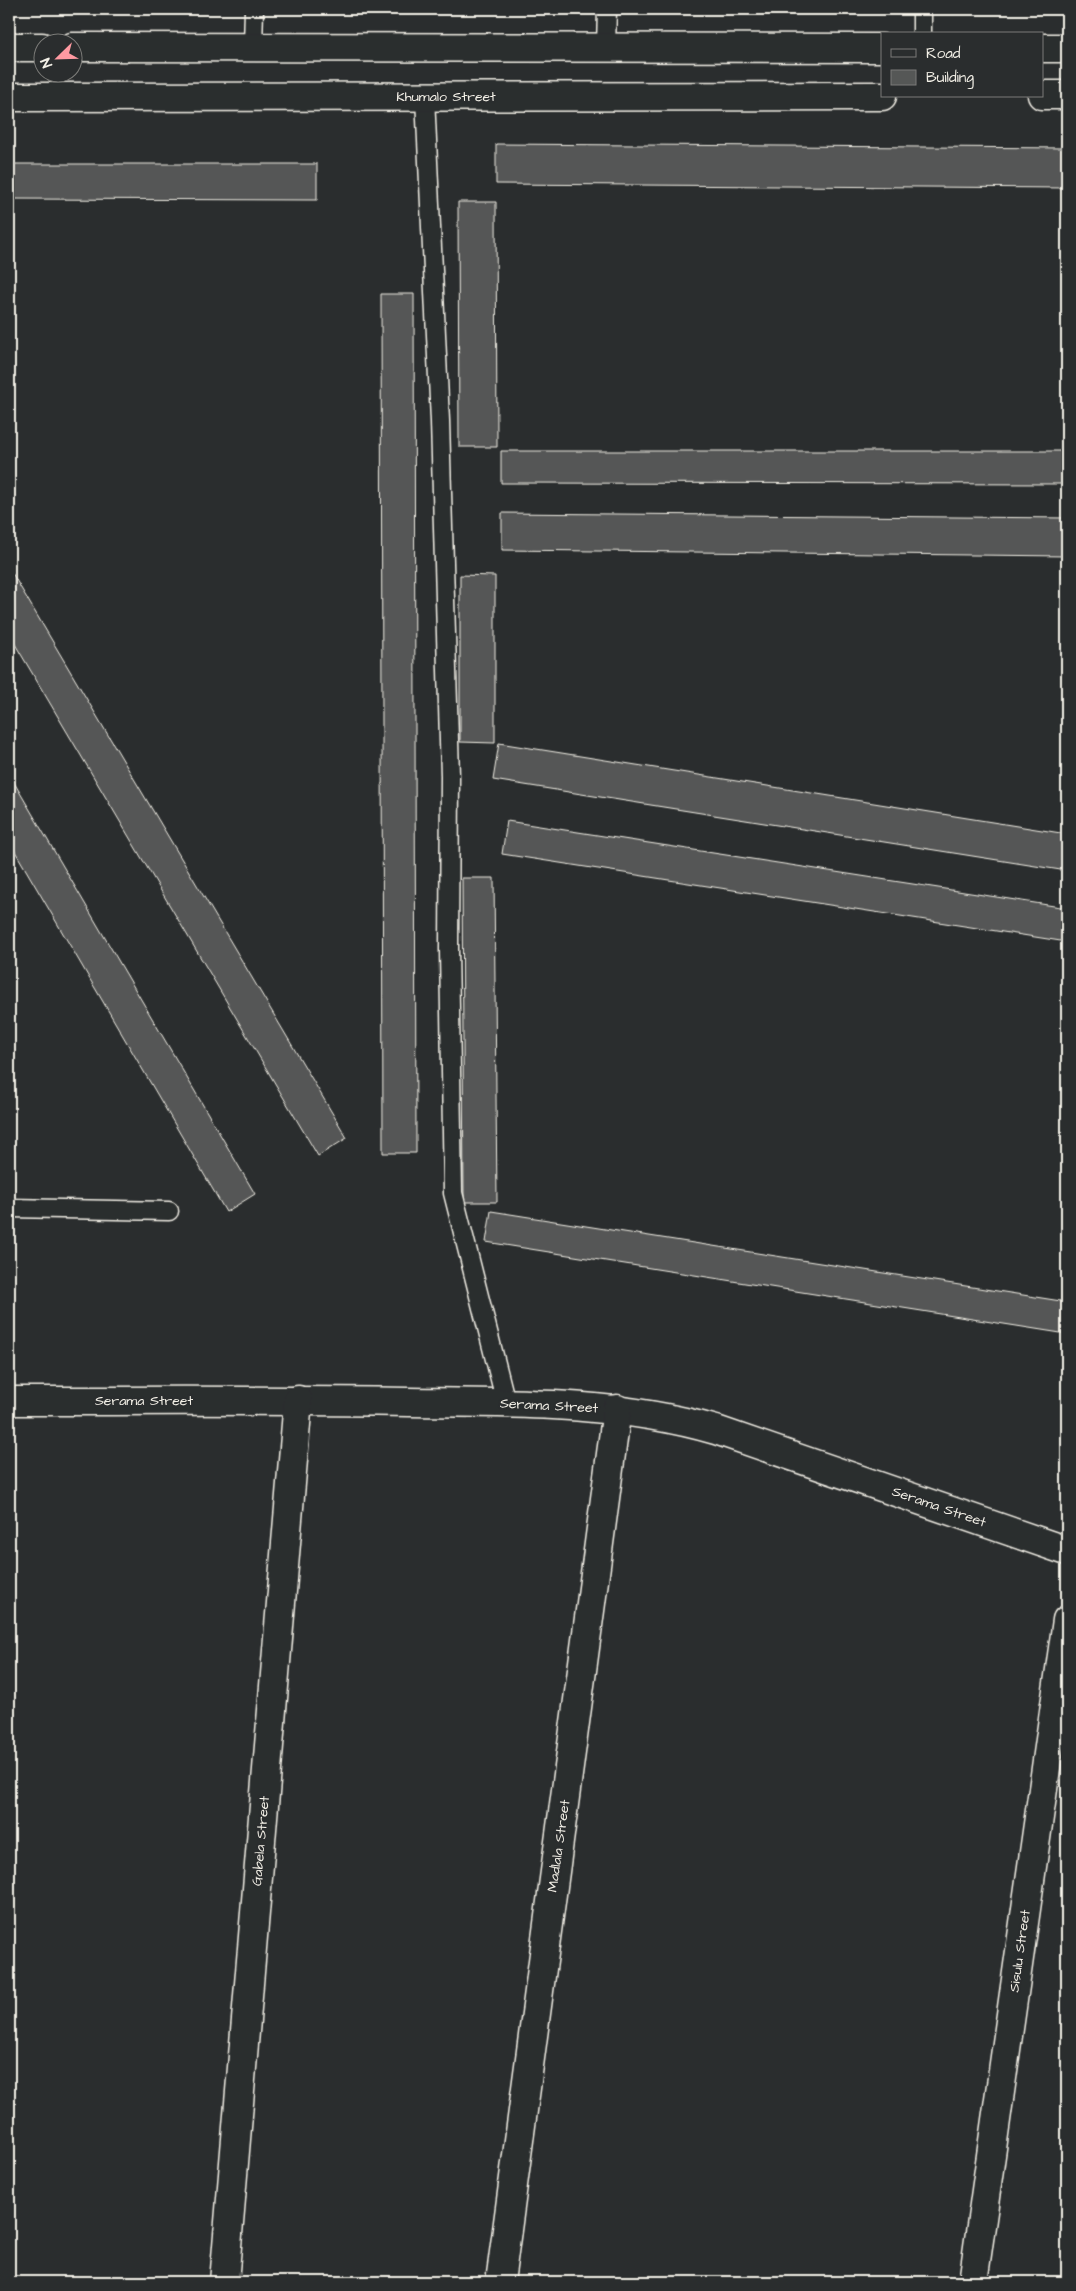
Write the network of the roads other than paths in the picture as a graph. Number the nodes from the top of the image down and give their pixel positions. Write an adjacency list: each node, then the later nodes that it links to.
1 (254, 9): 8 (lane)
2 (607, 9): 9 (lane)
3 (922, 9): 4 (lane)
4 (922, 32)
5 (9, 46): 6 (street)
6 (32, 46)
7 (82, 47): 8 (street)
8 (253, 47): 9 (street)
9 (606, 47): 10 (street)
10 (881, 48)
11 (1044, 48): 12 (street)
12 (1067, 48)
13 (1044, 95): 14 (street)
14 (1067, 95)
15 (881, 96): 17 (street, Khumalo Street)
16 (9, 97): 17 (street, Khumalo Street)
17 (425, 97): 22 (lane)
18 (9, 1208): 19 (lane)
19 (169, 1211)
20 (298, 1400): 21 (street, Serama Street); 22 (street, Serama Street); 26 (street, Gabela Street)
21 (9, 1401)
22 (506, 1403): 23 (street, Serama Street)
23 (617, 1410): 24 (street, Serama Street); 27 (street, Madlala Street)
24 (1067, 1551)
25 (1067, 1620): 28 (street, Sisulu Street)
26 (224, 2282)
27 (500, 2282)
28 (973, 2282)

